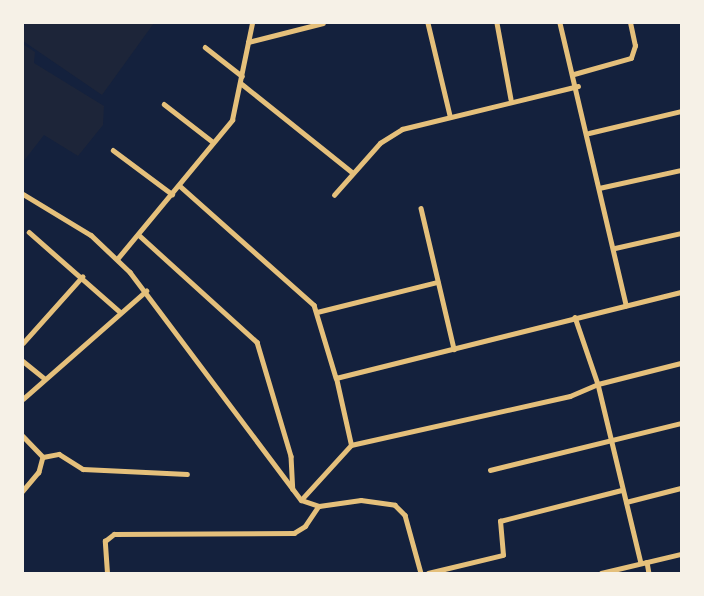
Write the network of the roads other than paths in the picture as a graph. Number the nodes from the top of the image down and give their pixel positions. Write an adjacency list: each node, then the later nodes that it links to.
1 (252, 23): 7 (street)
2 (323, 23): 7 (street)
3 (428, 23): 16 (street)
4 (497, 23): 13 (street)
5 (560, 23): 9 (street)
6 (630, 23): 9 (street)
7 (248, 42): 10 (street)
8 (205, 47): 10 (street)
9 (574, 74): 12 (street)
10 (243, 77): 11 (street)
11 (242, 84): 18 (street); 21 (street)
12 (578, 86): 13 (street); 17 (street)
13 (511, 99): 16 (street)
14 (164, 104): 18 (street)
15 (681, 111): 17 (street)
16 (450, 115): 21 (street)
17 (589, 133): 23 (street)
18 (213, 142): 22 (street)
19 (113, 150): 25 (street)
20 (681, 170): 23 (street)
21 (353, 173): 26 (street)
22 (180, 186): 25 (street); 41 (street)
23 (599, 188): 33 (street)
24 (23, 194): 27 (street)
25 (172, 194): 32 (street)
26 (334, 195)
27 (29, 197): 28 (street); 34 (street)
28 (23, 202)
29 (421, 208): 36 (street)
30 (29, 232): 35 (street)
31 (681, 233): 33 (street)
32 (140, 236): 34 (street); 59 (street)
33 (615, 248): 39 (street)
34 (118, 258): 37 (street)
35 (82, 277): 40 (street); 43 (street)
36 (437, 282): 41 (street); 44 (street)
37 (146, 291): 40 (street); 59 (street)
38 (681, 292): 39 (street)
39 (626, 305): 42 (street)
40 (119, 311): 48 (street)
41 (317, 312): 47 (street)
42 (575, 317): 44 (street); 49 (street)
43 (23, 343)
44 (454, 349): 47 (street)
45 (23, 361): 48 (street)
46 (681, 363): 49 (street)
47 (337, 378): 54 (street)
48 (45, 379): 50 (street)
49 (598, 384): 53 (street); 54 (street)
50 (23, 398)
51 (681, 424): 53 (street)
52 (23, 436): 55 (street)
53 (610, 439): 56 (street); 60 (street)
54 (351, 445): 62 (street)
55 (43, 457): 57 (street); 61 (street)
56 (490, 470)
57 (187, 474)
58 (681, 488): 63 (street)
59 (293, 490): 62 (street)
60 (622, 490): 63 (street); 69 (street)
61 (23, 491)
62 (301, 500): 64 (street)
63 (626, 502): 66 (street)
64 (319, 506): 67 (street); 68 (street)
65 (681, 554): 66 (street)
66 (644, 563): 70 (street); 71 (street)
67 (107, 573)
68 (421, 573)
69 (428, 573)
70 (601, 573)
71 (649, 573)

